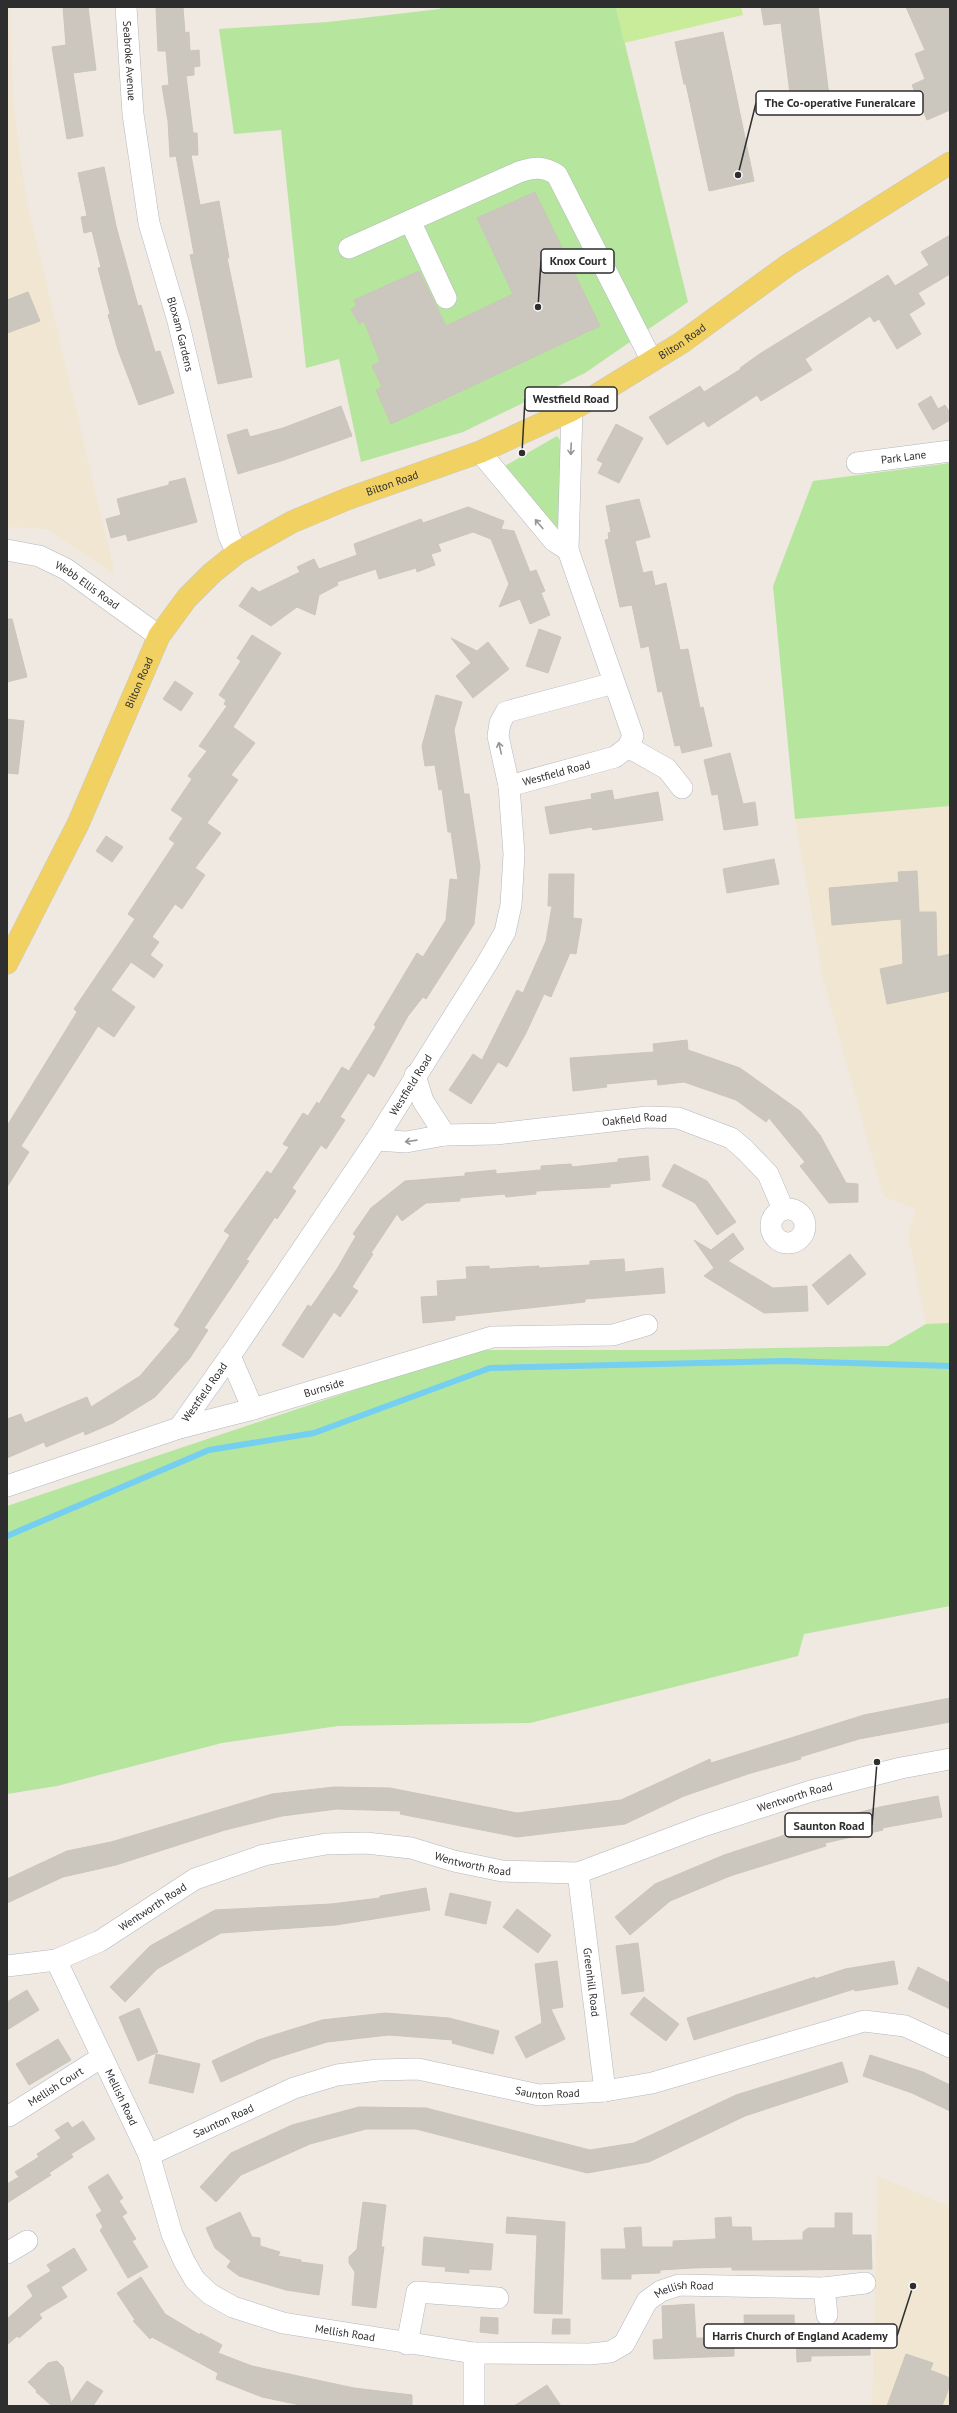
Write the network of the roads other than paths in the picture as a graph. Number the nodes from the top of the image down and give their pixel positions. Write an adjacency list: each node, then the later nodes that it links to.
1 (126, 7): 2 (street, Seabroke Avenue)
2 (132, 114): 14 (street, Bloxam Gardens)
3 (950, 163): 7 (main road, Bilton Road)
4 (410, 221): 5 (street); 6 (street); 7 (street)
5 (349, 248)
6 (446, 298)
7 (652, 361): 8 (main road, Bilton Road)
8 (572, 410): 10 (main road, Bilton Road); 13 (street, one-way to 13)
9 (950, 451): 11 (street, Park Lane)
10 (480, 452): 13 (street, one-way to 10); 14 (main road, Bilton Road)
11 (857, 464)
12 (7, 550): 15 (street, Webb Ellis Road)
13 (568, 550): 16 (street)
14 (237, 553): 15 (main road, Bilton Road)
15 (159, 636): 20 (main road, Bilton Road)
16 (614, 683): 17 (street); 18 (street, Westfield Road, one-way to 16)
17 (628, 747): 18 (street, Westfield Road); 19 (street)
18 (509, 786): 21 (street, Westfield Road)
19 (682, 788)
20 (7, 963)
21 (415, 1075): 22 (street); 23 (street, Westfield Road)
22 (445, 1135): 23 (street, Oakfield Road, one-way to 23); 24 (street, Oakfield Road)
23 (376, 1140): 26 (street, Westfield Road)
24 (783, 1209)
25 (647, 1325): 27 (street, Burnside)
26 (230, 1356): 27 (street, Westfield Road); 28 (street, Westfield Road)
27 (253, 1409): 28 (street, Burnside)
28 (178, 1428): 29 (street, Burnside)
29 (7, 1486)
30 (950, 1759): 31 (street, Wentworth Road)
31 (578, 1873): 32 (street, Wentworth Road); 36 (street, Greenhill Road)
32 (56, 1960): 33 (street, Wentworth Road); 35 (street, Mellish Road)
33 (7, 1966)
34 (950, 2047): 36 (street, Saunton Road)
35 (102, 2058): 37 (street, Mellish Court); 38 (street, Mellish Road)
36 (606, 2091): 38 (street, Saunton Road)
37 (9, 2116)
38 (149, 2155): 45 (street, Mellish Road)
39 (27, 2241): 40 (street)
40 (7, 2254)
41 (865, 2283): 42 (street, Mellish Road)
42 (824, 2288): 44 (street); 46 (street, Mellish Road)
43 (498, 2298): 45 (street)
44 (827, 2315)
45 (407, 2344): 46 (street, Mellish Road)
46 (474, 2353): 47 (street)
47 (474, 2406)

